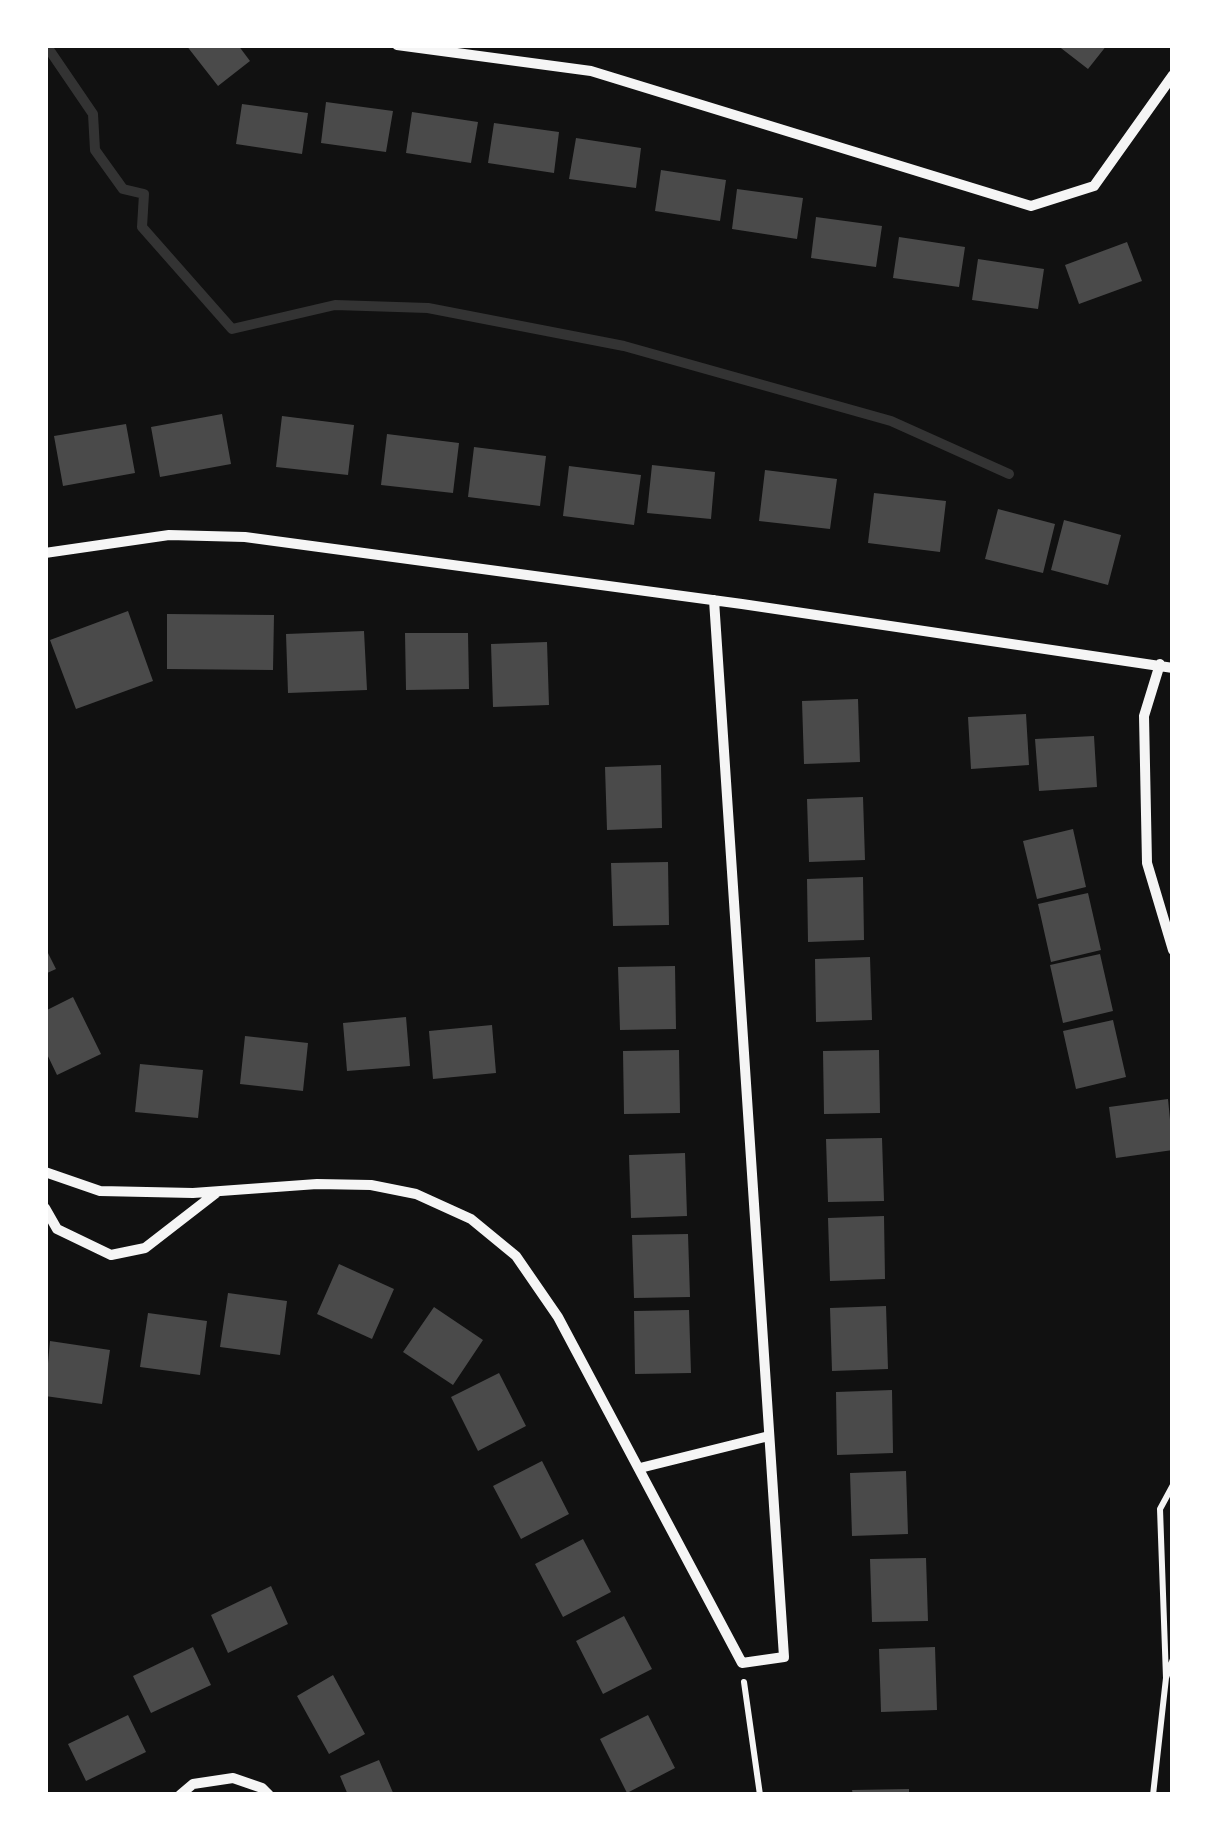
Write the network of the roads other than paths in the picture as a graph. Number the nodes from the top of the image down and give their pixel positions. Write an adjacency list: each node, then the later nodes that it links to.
1 (396, 45): 2 (street)
2 (1173, 75)
3 (45, 554): 4 (street)
4 (714, 600): 5 (street); 11 (street)
5 (1160, 664): 6 (street); 7 (street)
6 (1173, 668)
7 (1173, 950)
8 (45, 1172): 9 (street)
9 (218, 1191): 10 (street); 12 (street)
10 (45, 1208)
11 (770, 1436): 12 (street); 12 (street)
12 (640, 1468)
13 (180, 1795): 14 (street)
14 (269, 1795)

